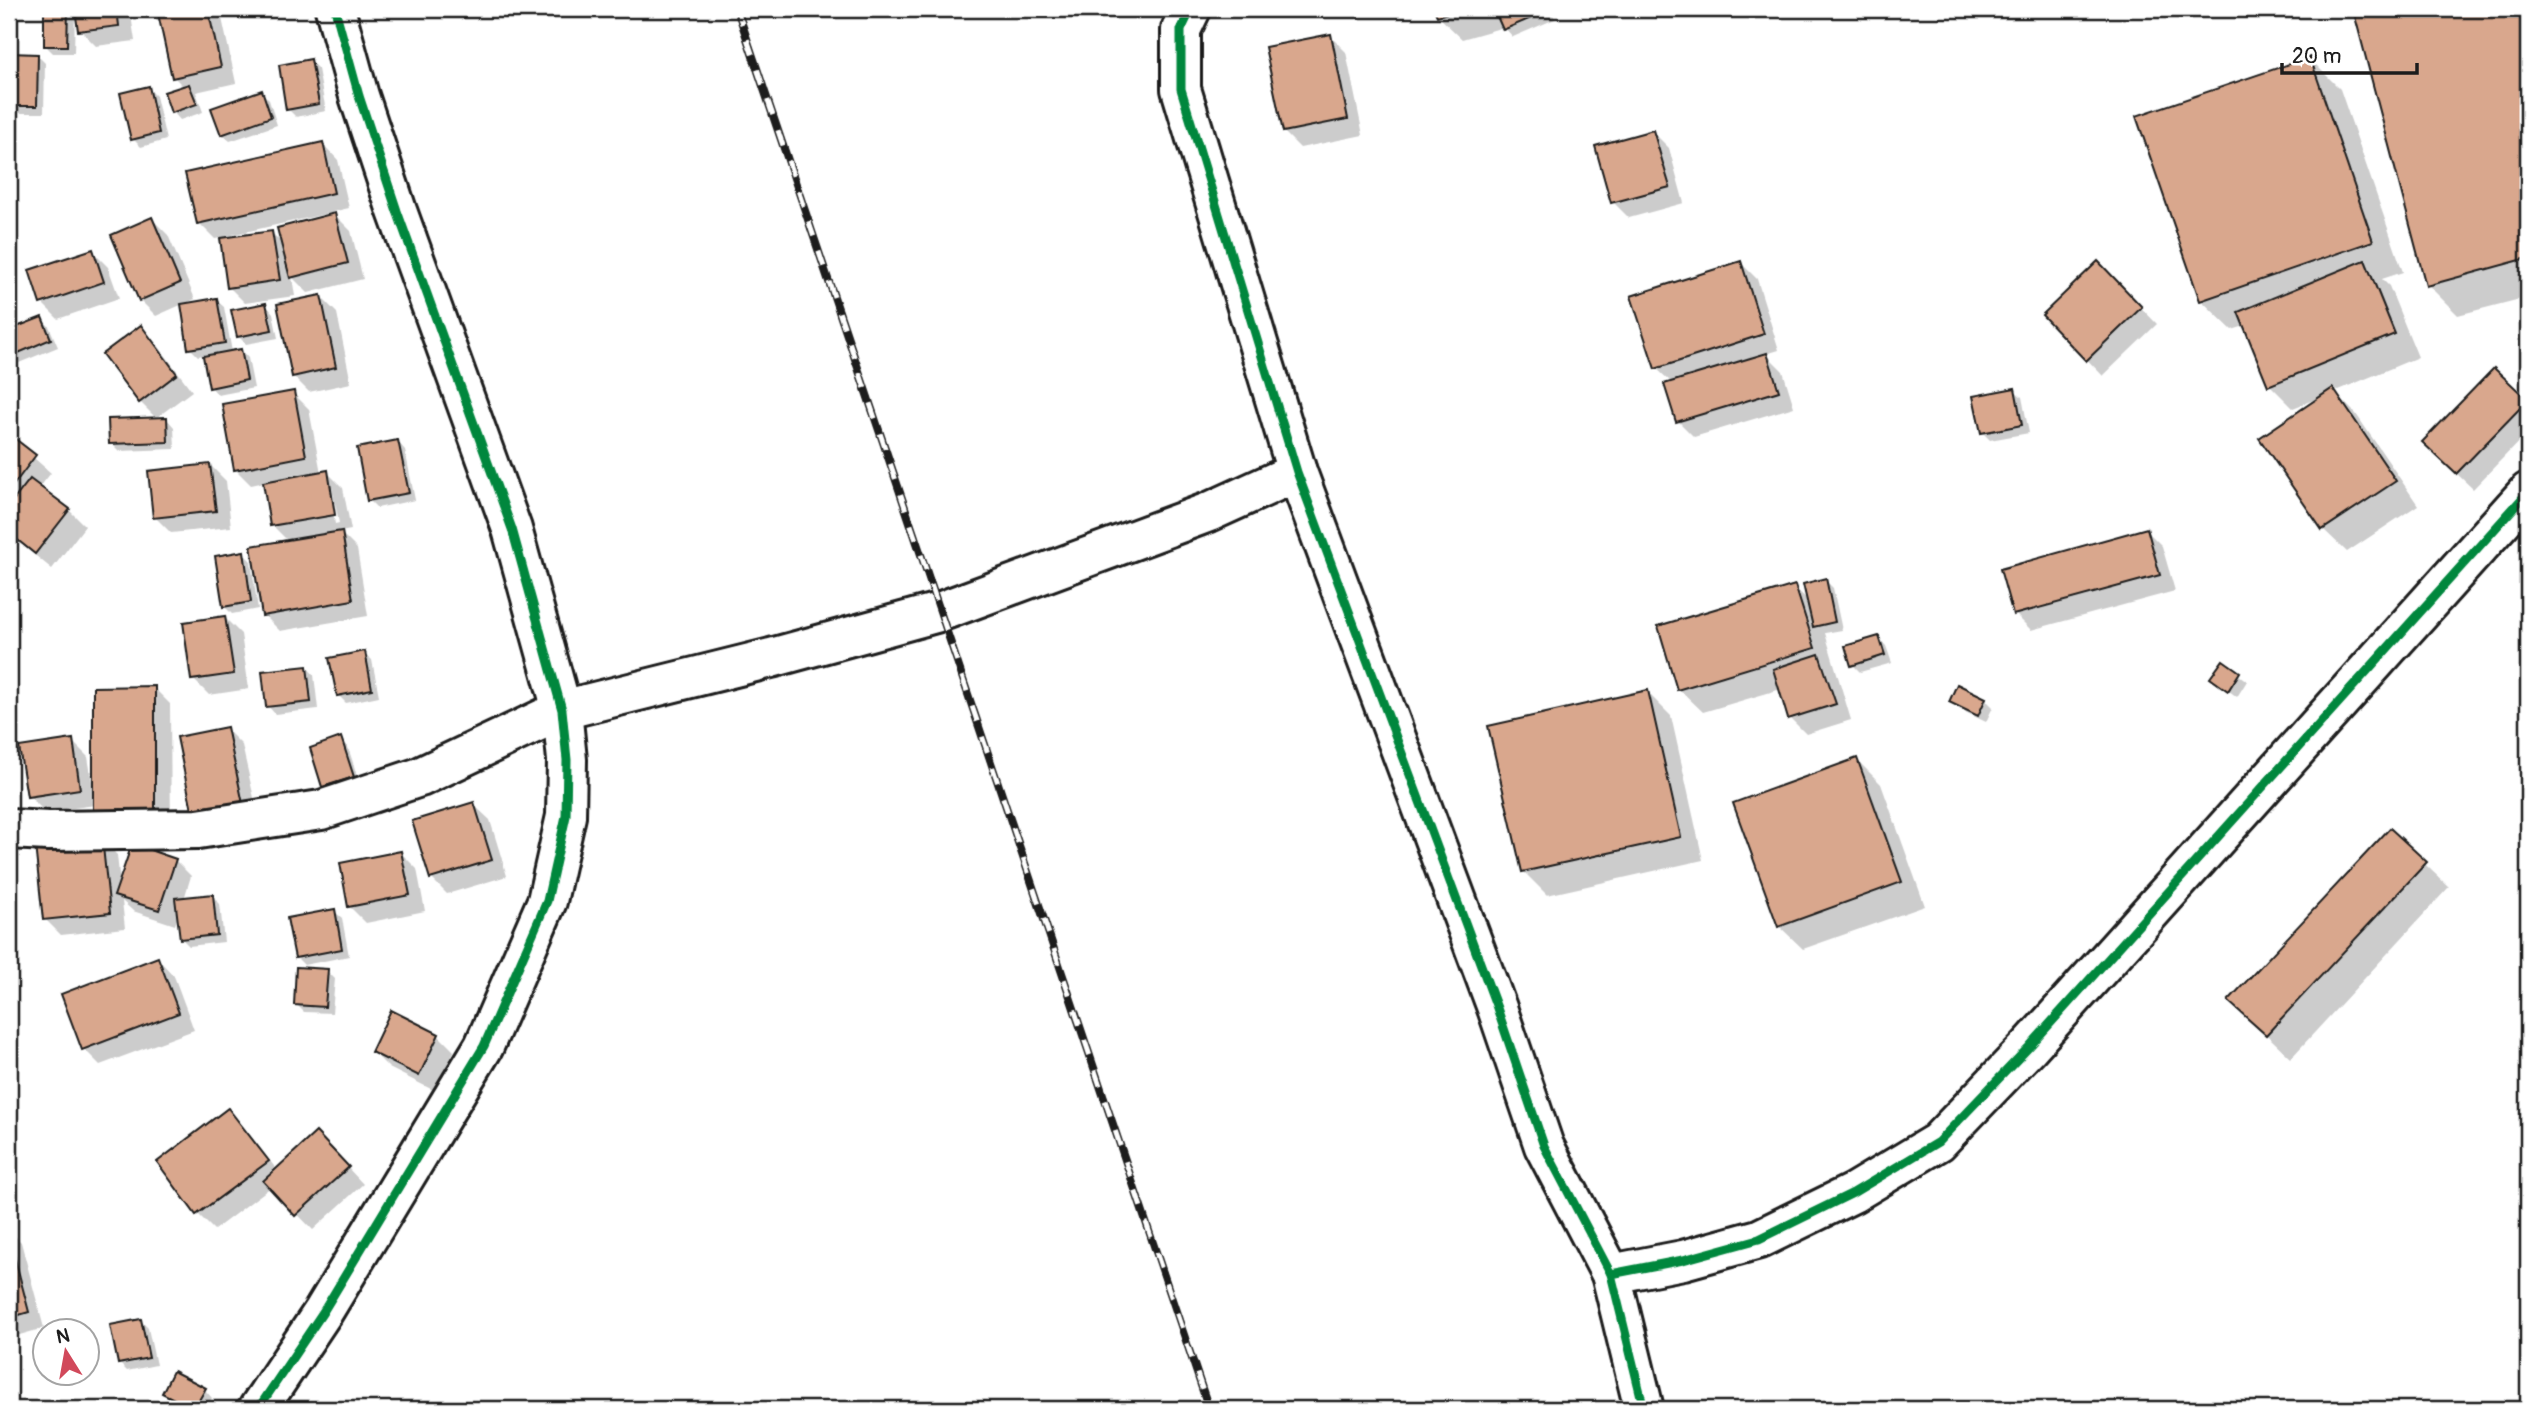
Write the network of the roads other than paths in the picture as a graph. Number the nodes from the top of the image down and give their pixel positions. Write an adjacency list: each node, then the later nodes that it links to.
1 (335, 9): 5 (street)
2 (1191, 9): 3 (street)
3 (1297, 472): 5 (street); 7 (street)
4 (2528, 492): 7 (street)
5 (562, 710): 6 (street); 8 (street)
6 (9, 829)
7 (1611, 1274): 9 (street)
8 (258, 1409)
9 (1644, 1409)

